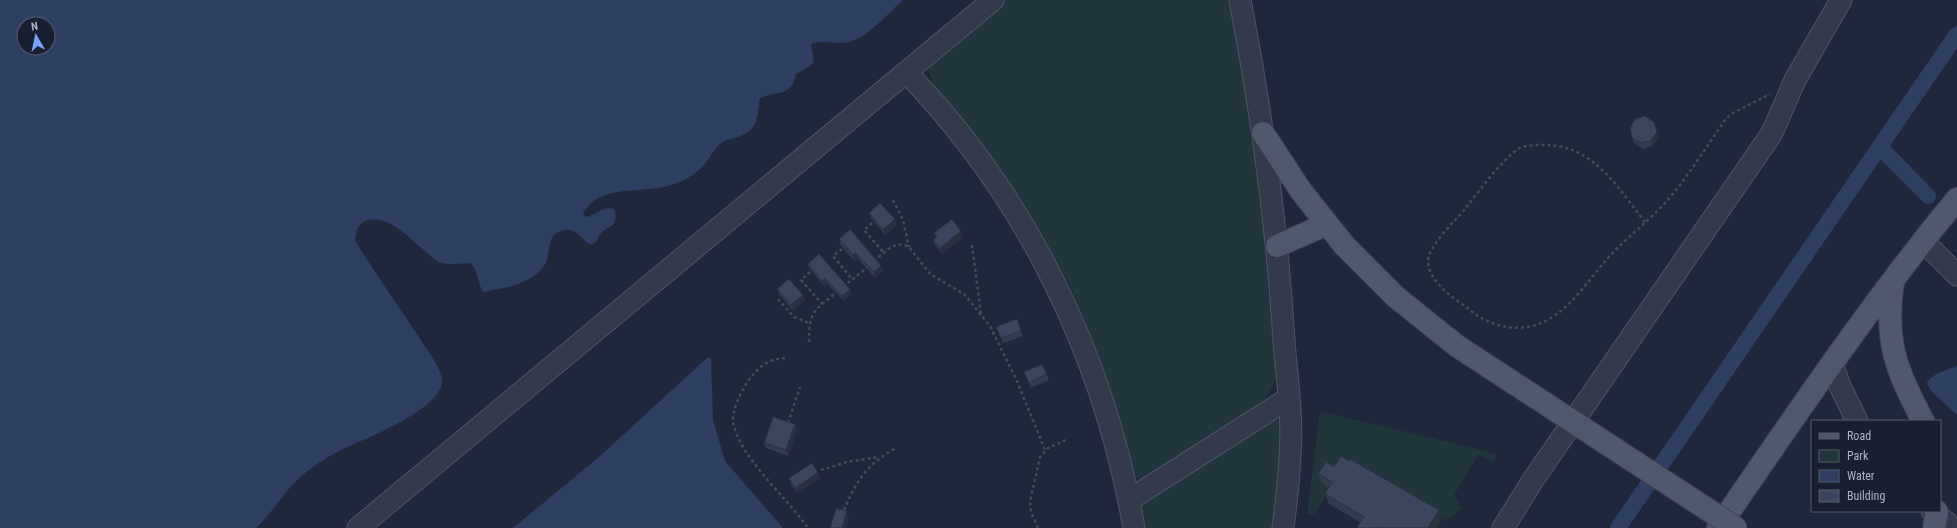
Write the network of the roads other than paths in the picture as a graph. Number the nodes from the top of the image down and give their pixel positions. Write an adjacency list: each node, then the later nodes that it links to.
1 (993, 0): 4 (street)
2 (1240, 0): 5 (street)
3 (1841, 0): 22 (street)
4 (906, 72): 16 (street); 19 (street)
5 (1263, 133): 7 (main road); 9 (street)
6 (1957, 199): 8 (main road)
7 (1327, 224): 9 (main road); 24 (main road, bridge)
8 (1923, 241): 10 (street); 11 (main road)
9 (1277, 246): 13 (street)
10 (1957, 275)
11 (1893, 280): 12 (main road); 15 (main road)
12 (1832, 364): 14 (street); 23 (main road)
13 (1289, 398): 16 (street); 21 (street)
14 (1857, 420)
15 (1922, 420)
16 (1129, 500): 20 (street)
17 (1933, 512): 26 (street)
18 (1937, 512): 25 (main road, bridge)
19 (358, 528)
20 (1134, 528)
21 (1283, 528)
22 (1503, 528)
23 (1718, 528)
24 (1736, 528)
25 (1934, 528)
26 (1949, 528)

